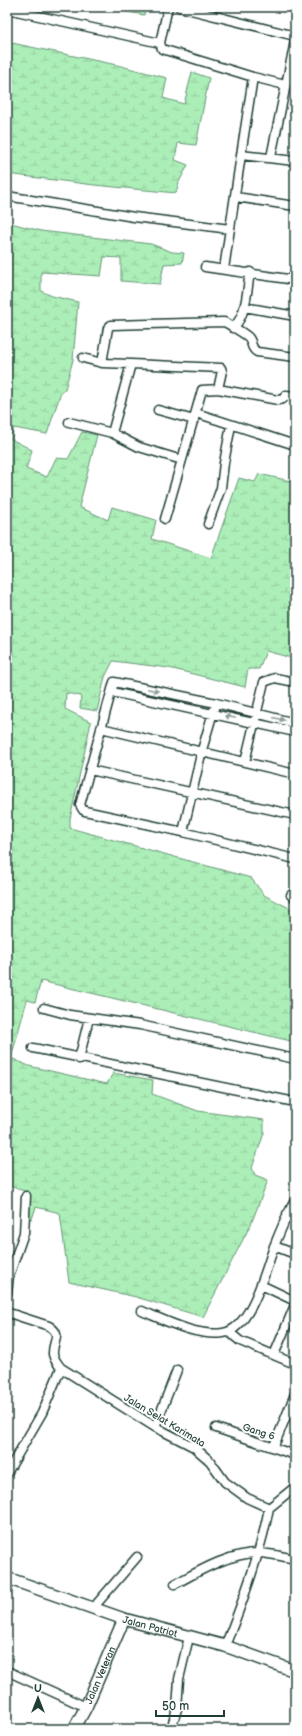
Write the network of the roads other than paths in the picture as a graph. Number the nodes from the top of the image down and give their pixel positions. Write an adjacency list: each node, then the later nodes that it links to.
1 (168, 7): 6 (street)
2 (179, 7): 4 (street)
3 (7, 8): 6 (street)
4 (295, 36)
5 (295, 41): 8 (street)
6 (160, 43): 7 (street)
7 (253, 77): 8 (street); 9 (street)
8 (285, 85): 10 (street)
9 (241, 155): 10 (street); 13 (street)
10 (271, 157): 11 (street)
11 (295, 161)
12 (7, 196): 15 (street)
13 (236, 197): 14 (street); 15 (street)
14 (295, 206)
15 (230, 229): 17 (street)
16 (205, 267): 17 (street)
17 (224, 269): 18 (street)
18 (250, 272): 19 (street); 20 (street)
19 (295, 280)
20 (244, 307): 21 (street); 22 (street)
21 (295, 316)
22 (233, 328): 23 (street); 25 (street)
23 (295, 357)
24 (83, 358): 25 (street)
25 (102, 363): 26 (street)
26 (130, 364): 27 (street); 33 (street)
27 (218, 389): 28 (street); 30 (street)
28 (295, 396)
29 (158, 410): 30 (street)
30 (195, 417): 32 (street); 35 (street)
31 (69, 422): 33 (street)
32 (232, 425): 34 (street); 37 (street)
33 (112, 433): 35 (street)
34 (295, 445)
35 (182, 460): 36 (street)
36 (165, 519)
37 (208, 524)
38 (295, 682): 42 (street)
39 (112, 692): 40 (street, one-way to 40); 41 (street); 45 (street)
40 (216, 703): 41 (street); 42 (street)
41 (213, 713): 43 (street, one-way to 41); 47 (street)
42 (257, 713): 43 (street); 44 (street, one-way to 44)
43 (254, 722): 46 (street); 48 (street)
44 (295, 723)
45 (101, 728): 47 (street); 49 (street)
46 (295, 732)
47 (202, 750): 48 (street); 51 (street)
48 (245, 762): 50 (street)
49 (90, 770): 51 (street); 53 (street)
50 (295, 774)
51 (192, 792): 52 (street); 53 (street)
52 (295, 815)
53 (183, 832): 54 (street)
54 (295, 859)
55 (44, 1008): 56 (street)
56 (89, 1018): 58 (street); 59 (street)
57 (33, 1048): 58 (street)
58 (79, 1059): 60 (street)
59 (295, 1059)
60 (295, 1102)
61 (26, 1196): 66 (street)
62 (295, 1200): 63 (street)
63 (291, 1216): 64 (street)
64 (274, 1246): 65 (street); 67 (street)
65 (295, 1254)
66 (8, 1276): 68 (street)
67 (261, 1285): 69 (street); 73 (street)
68 (7, 1294)
69 (295, 1301)
70 (295, 1305): 74 (street)
71 (142, 1310): 73 (street)
72 (7, 1311): 76 (street)
73 (229, 1332): 74 (street)
74 (274, 1355): 75 (street)
75 (295, 1364)
76 (61, 1368): 79 (street, Jalan Selat Karimata); 83 (street)
77 (177, 1370): 79 (street)
78 (295, 1394): 81 (street)
79 (155, 1427): 85 (street, Jalan Selat Karimata)
80 (216, 1428): 81 (street, Gang 6)
81 (274, 1446): 82 (street, Gang 6)
82 (295, 1455)
83 (7, 1473)
84 (295, 1487): 85 (street)
85 (269, 1508): 86 (street)
86 (258, 1553): 88 (street); 90 (street); 94 (street)
87 (137, 1557): 91 (street)
88 (295, 1559)
89 (7, 1578): 91 (street, Jalan Patriot)
90 (175, 1584)
91 (94, 1607): 92 (street, Jalan Patriot)
92 (124, 1619): 93 (street, Jalan Patriot); 97 (street, Jalan Veteran)
93 (189, 1637): 94 (street, Jalan Patriot); 99 (street)
94 (225, 1646): 96 (street, Jalan Patriot)
95 (7, 1671): 97 (street)
96 (295, 1671)
97 (86, 1707): 98 (street, Jalan Veteran)
98 (74, 1729)
99 (171, 1729)

